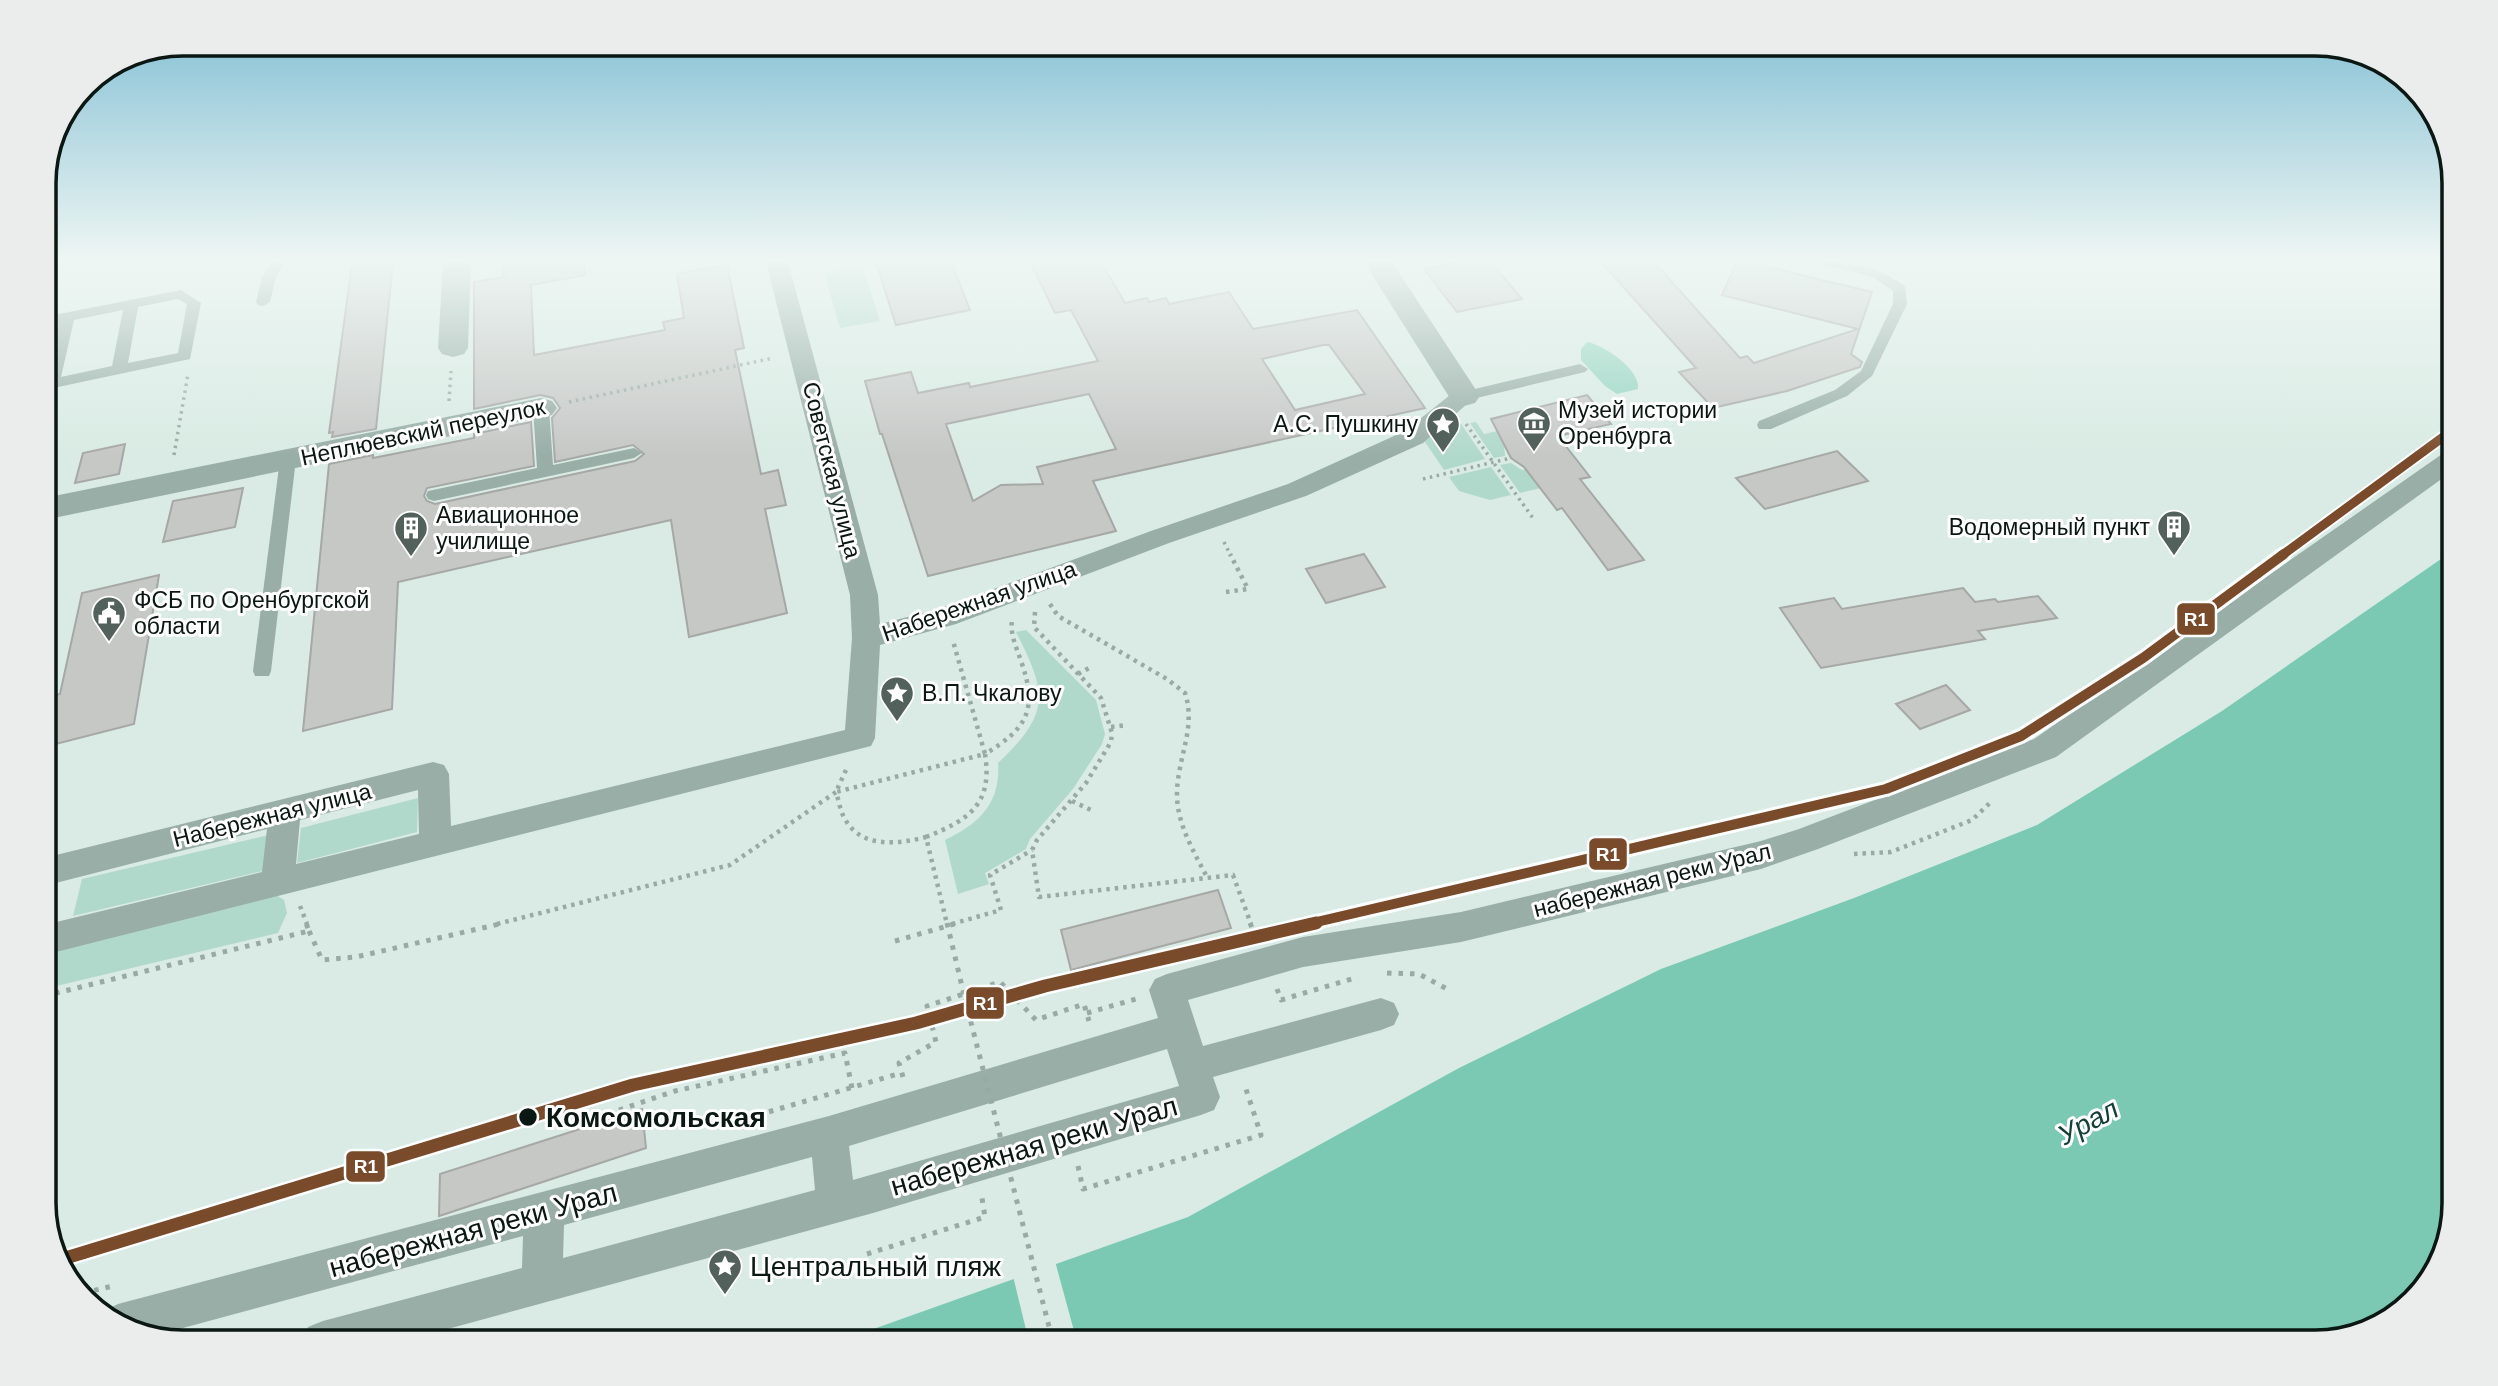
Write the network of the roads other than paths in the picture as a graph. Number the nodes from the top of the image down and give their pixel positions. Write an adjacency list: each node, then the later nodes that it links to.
1 (64, 327): 9 (lane)
2 (127, 327): 11 (lane)
3 (190, 327): 11 (lane)
4 (454, 327): 8 (street)
5 (794, 327): 22 (street, Советская улица)
6 (1421, 327): 13 (street)
7 (1889, 327): 15 (lane)
8 (453, 348)
9 (56, 356)
10 (1580, 369): 13 (lane)
11 (119, 370): 12 (lane)
12 (56, 382)
13 (1459, 401): 22 (street, Набережная улица)
14 (541, 408): 17 (street, Неплюевский переулок); 19 (lane)
15 (1765, 425)
16 (634, 453): 19 (lane)
17 (288, 459): 21 (street, Неплюевский переулок); 23 (lane)
18 (2442, 467): 30 (street, набережная реки Урал)
19 (545, 472): 20 (lane)
20 (434, 495)
21 (56, 507)
22 (866, 638): 25 (street, Набережная улица)
23 (262, 671)
24 (285, 813): 25 (street, Набережная улица); 26 (street, Набережная улица); 27 (street)
25 (436, 843): 27 (street)
26 (56, 869)
27 (277, 884): 28 (street)
28 (56, 937)
29 (1381, 1014): 31 (street, набережная реки Урал)
30 (1179, 1029): 31 (street, набережная реки Урал); 32 (street, набережная реки Урал)
31 (1191, 1066): 33 (street, набережная реки Урал)
32 (829, 1134): 33 (street); 34 (street, набережная реки Урал)
33 (836, 1204): 35 (street, набережная реки Урал)
34 (544, 1211): 35 (street); 36 (street, набережная реки Урал)
35 (542, 1283): 37 (street, набережная реки Урал)
36 (136, 1320)
37 (368, 1330)

